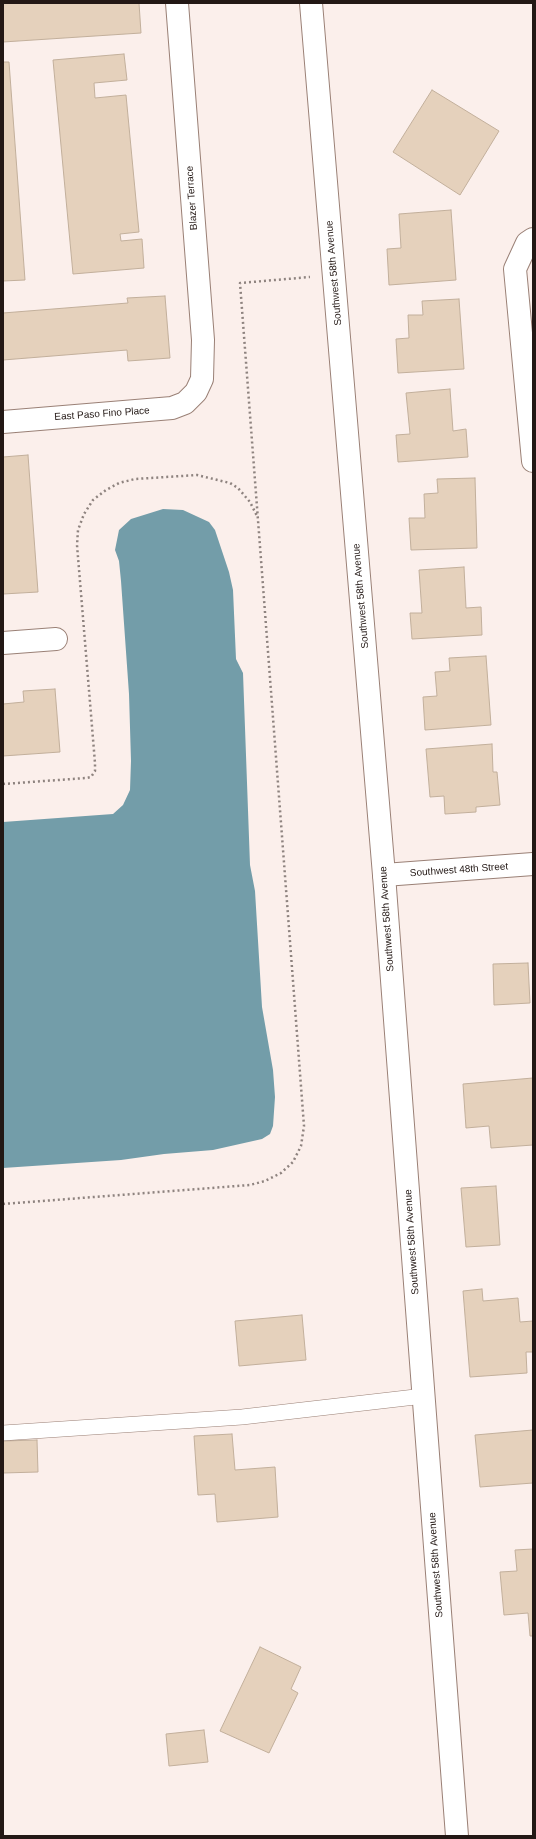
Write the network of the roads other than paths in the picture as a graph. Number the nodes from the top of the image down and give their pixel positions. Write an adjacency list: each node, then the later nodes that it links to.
1 (177, 3): 4 (street, Blazer Terrace)
2 (311, 3): 10 (street, Southwest 58th Avenue)
3 (530, 241): 6 (street)
4 (196, 392): 5 (street, East Paso Fino Place)
5 (3, 422)
6 (533, 461)
7 (56, 639): 8 (street)
8 (3, 644)
9 (533, 864): 10 (street, Southwest 48th Street)
10 (384, 875): 11 (street, Southwest 58th Avenue)
11 (424, 1396): 12 (lane); 13 (street, Southwest 58th Avenue)
12 (3, 1433)
13 (457, 1836)

